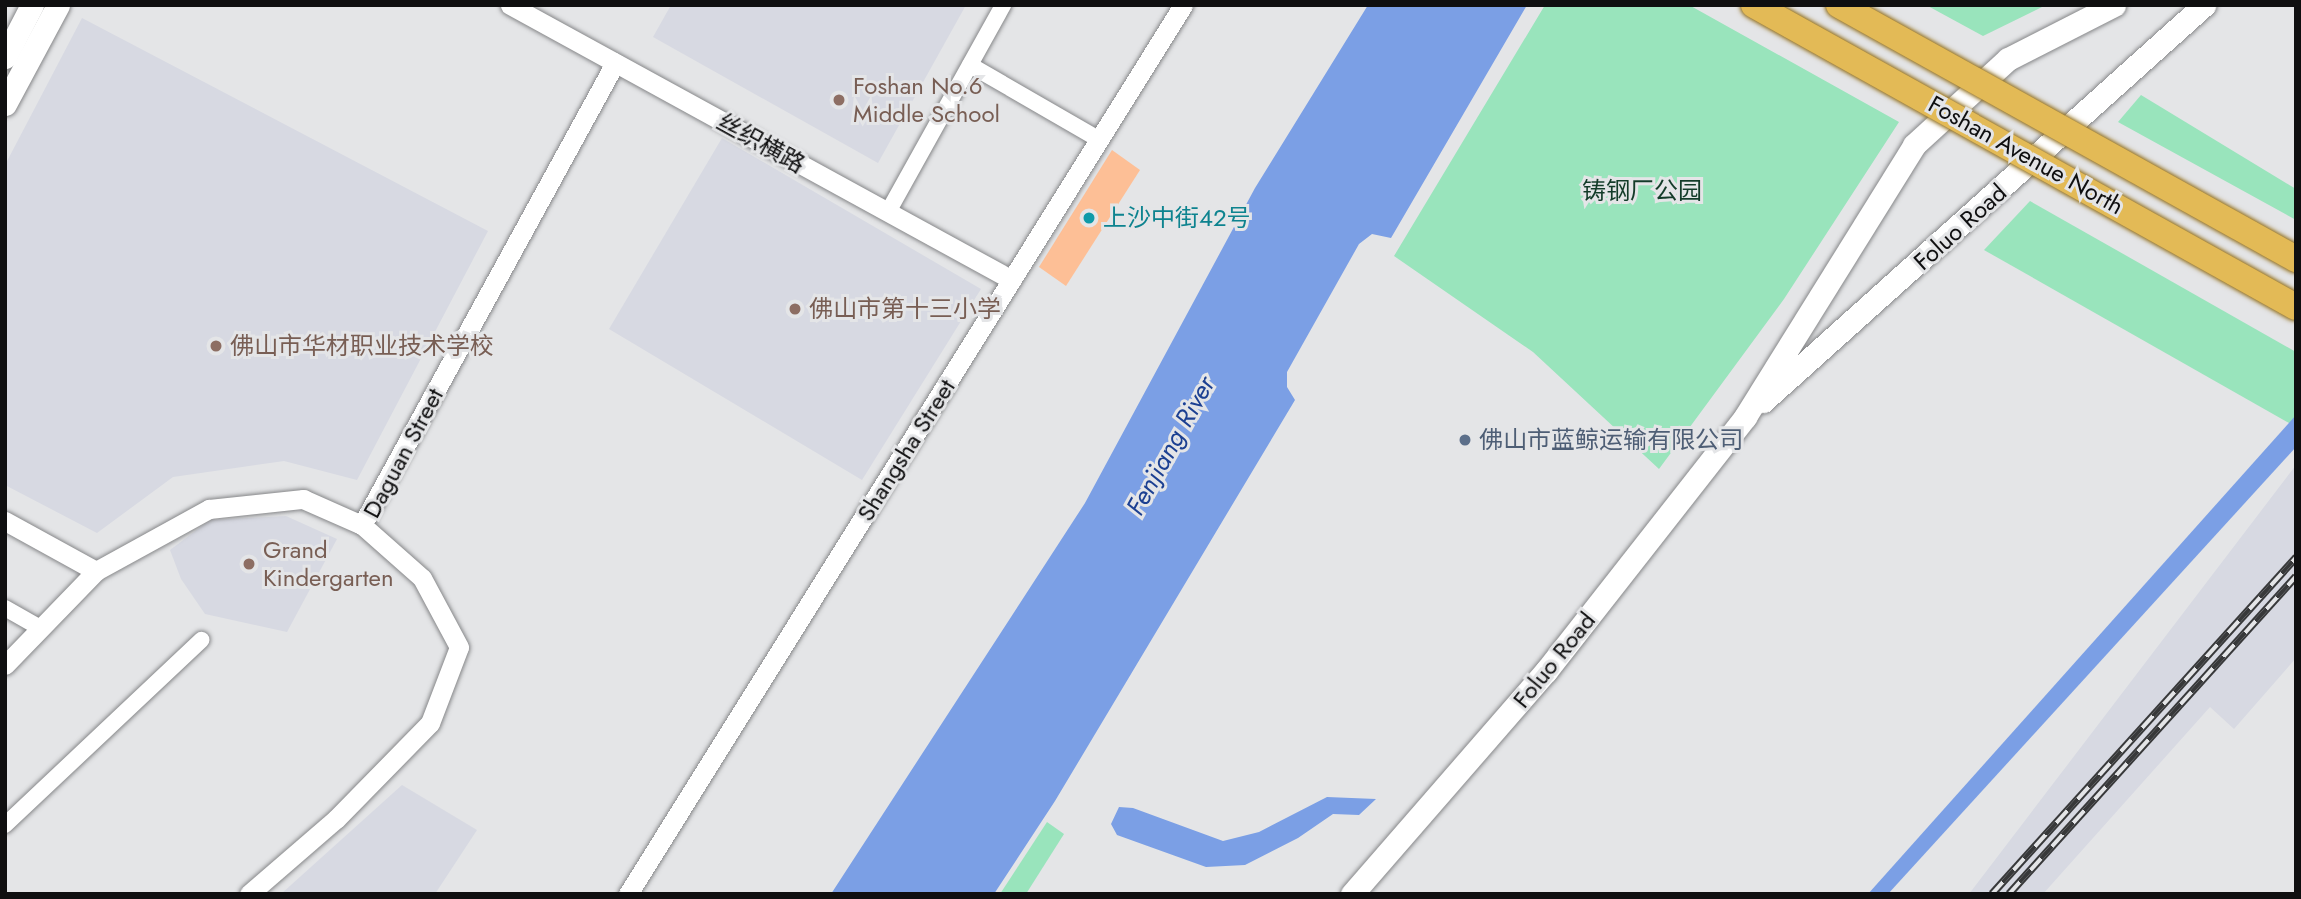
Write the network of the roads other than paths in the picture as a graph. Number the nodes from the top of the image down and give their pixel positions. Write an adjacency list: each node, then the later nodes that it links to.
1 (32, 5): 10 (main road)
2 (58, 5): 13 (main road)
3 (510, 5): 11 (street, 丝织横路)
4 (1003, 5): 12 (street)
5 (1183, 5): 14 (street, Shangsha Street)
6 (1754, 5): 18 (highway, Foshan Avenue North, bridge)
7 (1839, 5): 16 (highway, Foshan Avenue North, bridge)
8 (2114, 5): 19 (main road, Foluo Road)
9 (2204, 5): 19 (main road, Foluo Road)
10 (8, 44)
11 (615, 63): 15 (street, 丝织横路); 21 (street, Daguan Street)
12 (970, 65): 14 (street); 15 (street)
13 (5, 104)
14 (1100, 140): 17 (street, Shangsha Street)
15 (888, 212): 17 (street, 丝织横路)
16 (2296, 259)
17 (1012, 280): 29 (street, Shangsha Street)
18 (2296, 307)
19 (1745, 417): 30 (main road, Foluo Road)
20 (5, 521): 22 (street)
21 (362, 525): 22 (street); 28 (street, Daguan Street)
22 (96, 571): 24 (street)
23 (5, 608): 24 (street)
24 (40, 628): 26 (street)
25 (201, 640): 27 (street)
26 (5, 665)
27 (5, 825)
28 (249, 894)
29 (628, 894)
30 (1352, 894)

